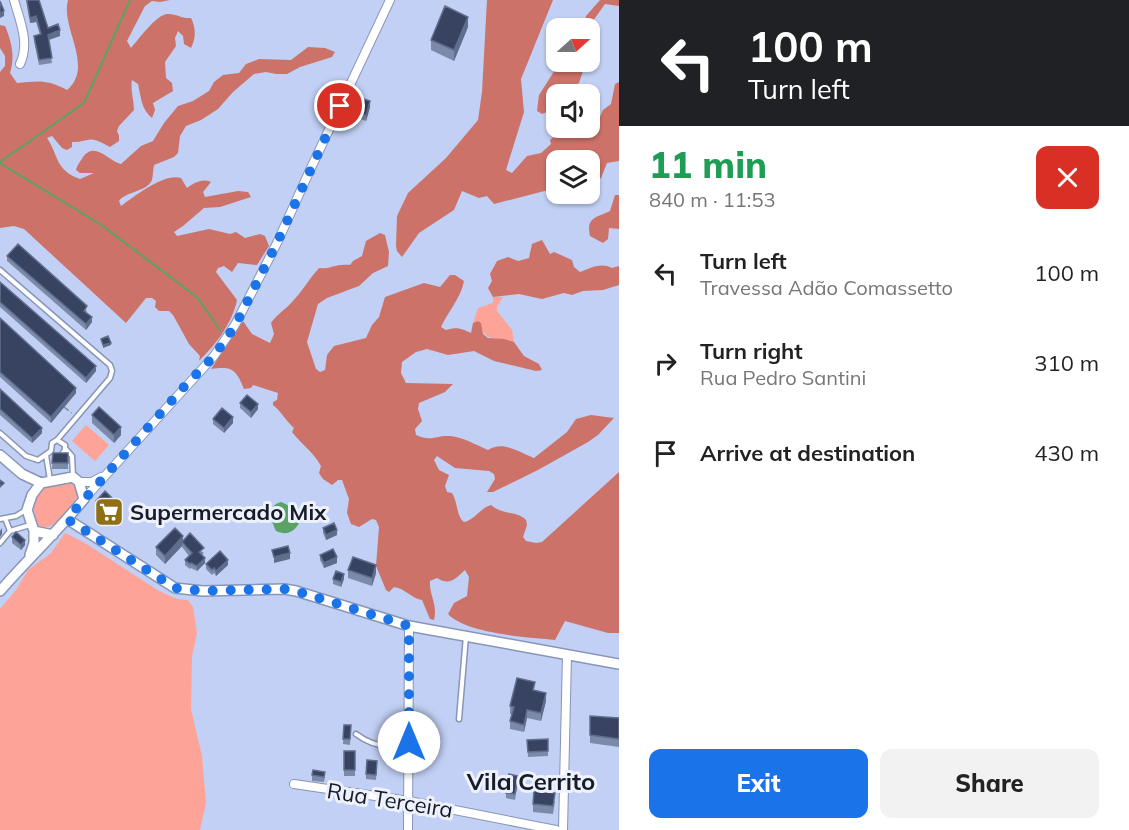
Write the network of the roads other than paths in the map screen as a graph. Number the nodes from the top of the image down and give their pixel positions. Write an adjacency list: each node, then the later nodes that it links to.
1 (14, 0): 3 (street)
2 (390, 0): 12 (street)
3 (20, 64)
4 (0, 270): 6 (lane)
5 (0, 433): 10 (lane)
6 (57, 440): 7 (lane); 8 (lane)
7 (65, 448): 8 (lane); 13 (lane)
8 (51, 451): 10 (lane)
9 (0, 455): 11 (street)
10 (46, 455): 14 (lane)
11 (22, 474): 14 (street); 15 (street)
12 (105, 475): 13 (street); 16 (street)
13 (76, 480): 14 (street); 16 (street)
14 (45, 481): 15 (street)
15 (32, 495): 17 (street)
16 (84, 499): 19 (street)
17 (27, 510): 18 (lane); 20 (street)
18 (3, 519): 21 (lane)
19 (67, 519): 22 (street); 26 (street)
20 (33, 528): 21 (lane); 22 (street); 24 (street)
21 (10, 531): 23 (lane)
22 (53, 535): 24 (street)
23 (0, 543)
24 (29, 557): 25 (street)
25 (0, 591)
26 (409, 626): 27 (street); 32 (street)
27 (466, 636): 28 (street); 30 (lane)
28 (567, 655): 29 (street); 37 (street)
29 (619, 664)
30 (459, 719)
31 (356, 734): 32 (lane)
32 (409, 742): 34 (street)
33 (294, 784): 34 (street, Rua Terceira)
34 (409, 801): 35 (street); 36 (street, Rua Terceira)
35 (408, 830)
36 (556, 830)
37 (563, 830)

